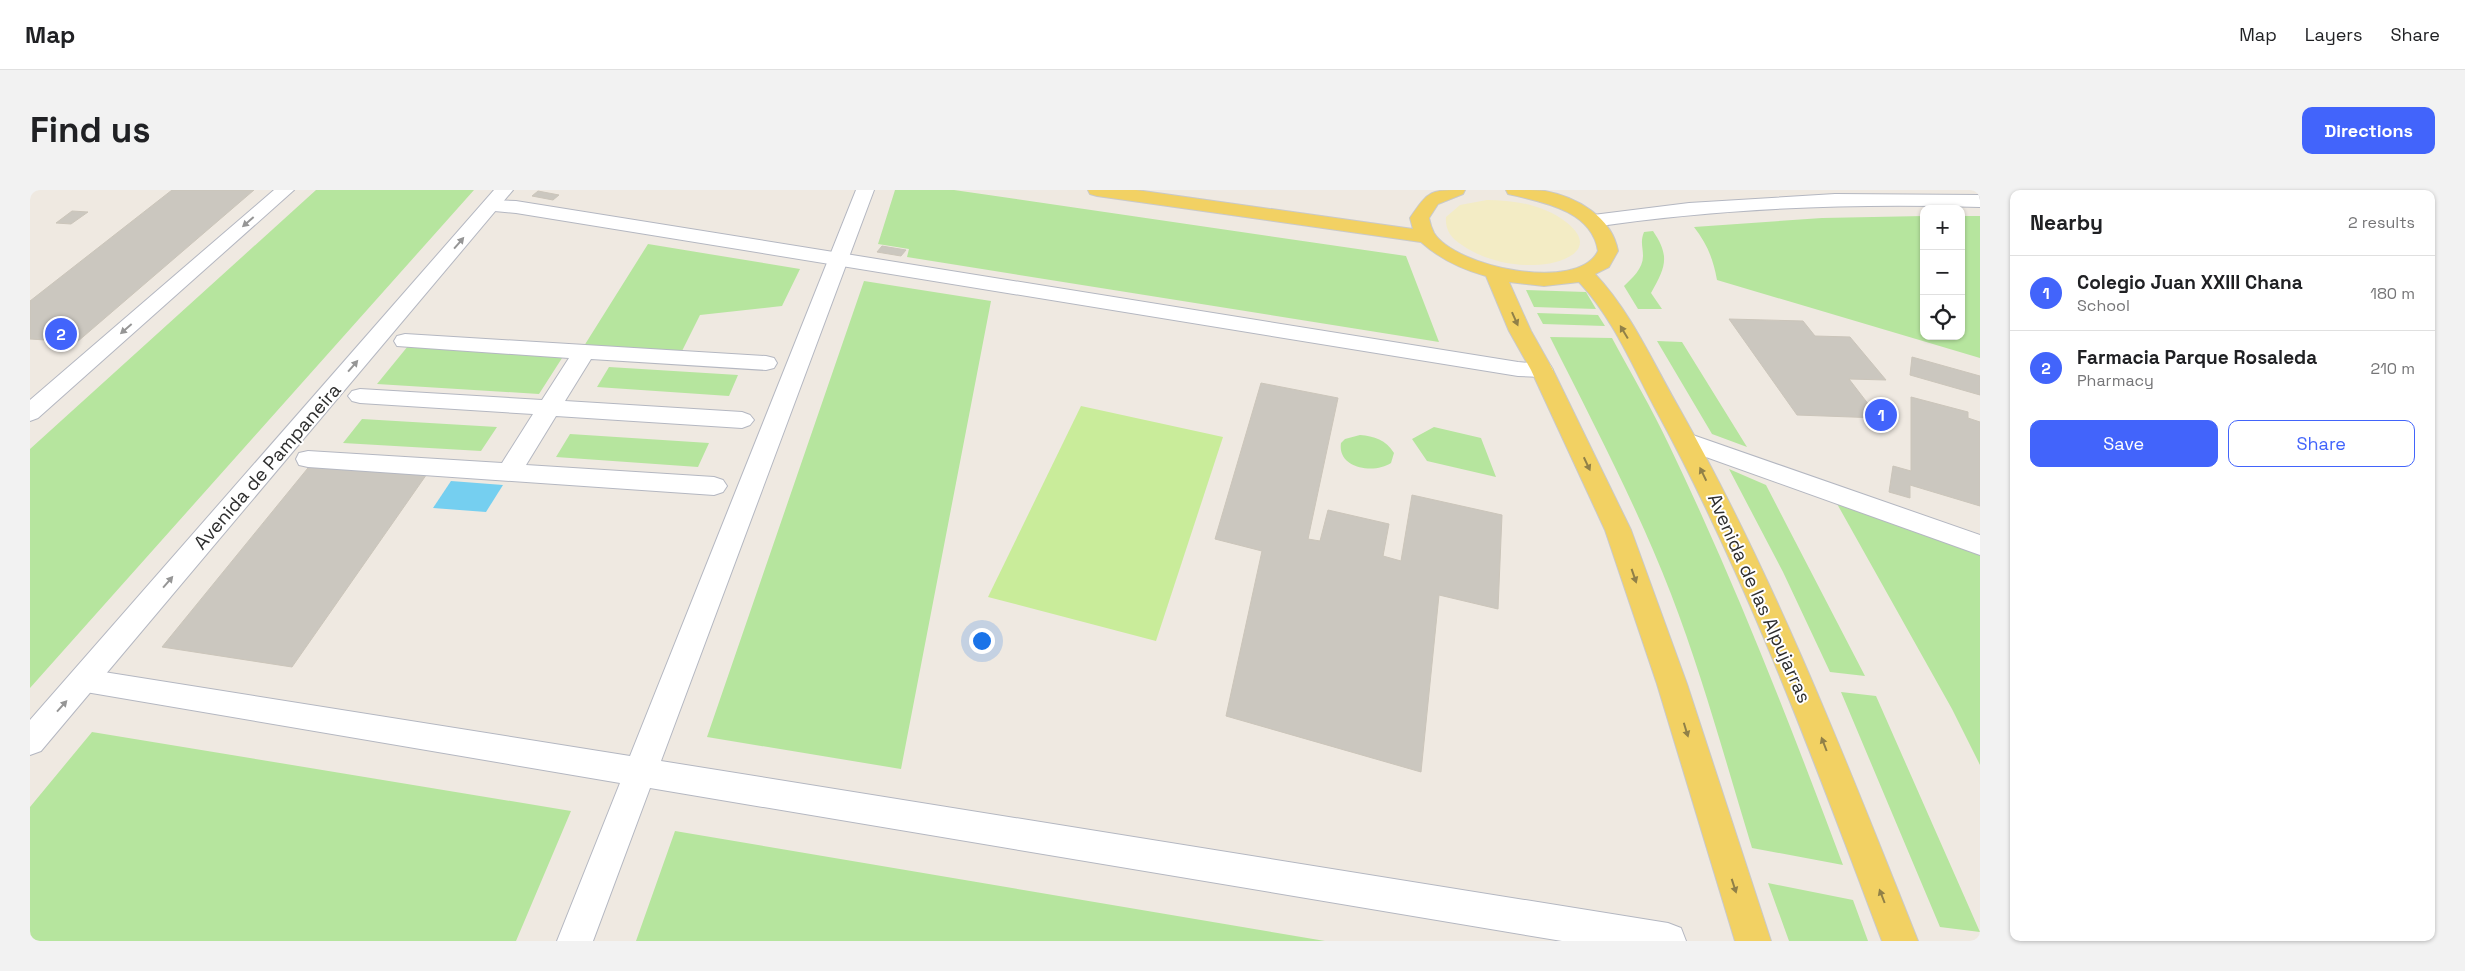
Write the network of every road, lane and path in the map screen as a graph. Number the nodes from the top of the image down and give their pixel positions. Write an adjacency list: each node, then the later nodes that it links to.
1 (285, 190): 18 (street, one-way to 18)
2 (865, 190): 10 (street)
3 (1097, 190): 9 (main road)
4 (1456, 190): 9 (main road)
5 (1525, 191): 8 (main road)
6 (497, 198): 10 (street); 26 (street, Avenida de Pampaneira, one-way to 6)
7 (1980, 201): 8 (street)
8 (1593, 221): 12 (main road)
9 (1426, 237): 11 (main road)
10 (837, 260): 16 (street); 28 (street)
11 (1495, 274): 12 (main road); 16 (main road, one-way to 16)
12 (1582, 274): 21 (main road, Avenida de las Alpujarras, one-way to 12)
13 (405, 341): 14 (street)
14 (584, 352): 15 (street); 19 (street)
15 (766, 363)
16 (1542, 370): 31 (main road, one-way to 31)
17 (360, 396): 19 (street)
18 (35, 403)
19 (549, 408): 20 (street); 23 (street)
20 (742, 420)
21 (1687, 441): 25 (street); 32 (main road, Avenida de las Alpujarras, one-way to 21)
22 (308, 459): 23 (street)
23 (509, 472): 24 (street)
24 (714, 486)
25 (1980, 545)
26 (85, 681): 27 (street, Avenida de Pampaneira, one-way to 26); 28 (street)
27 (30, 742)
28 (639, 772): 29 (street); 30 (street)
29 (575, 941)
30 (1668, 941)
31 (1753, 941)
32 (1900, 941)

